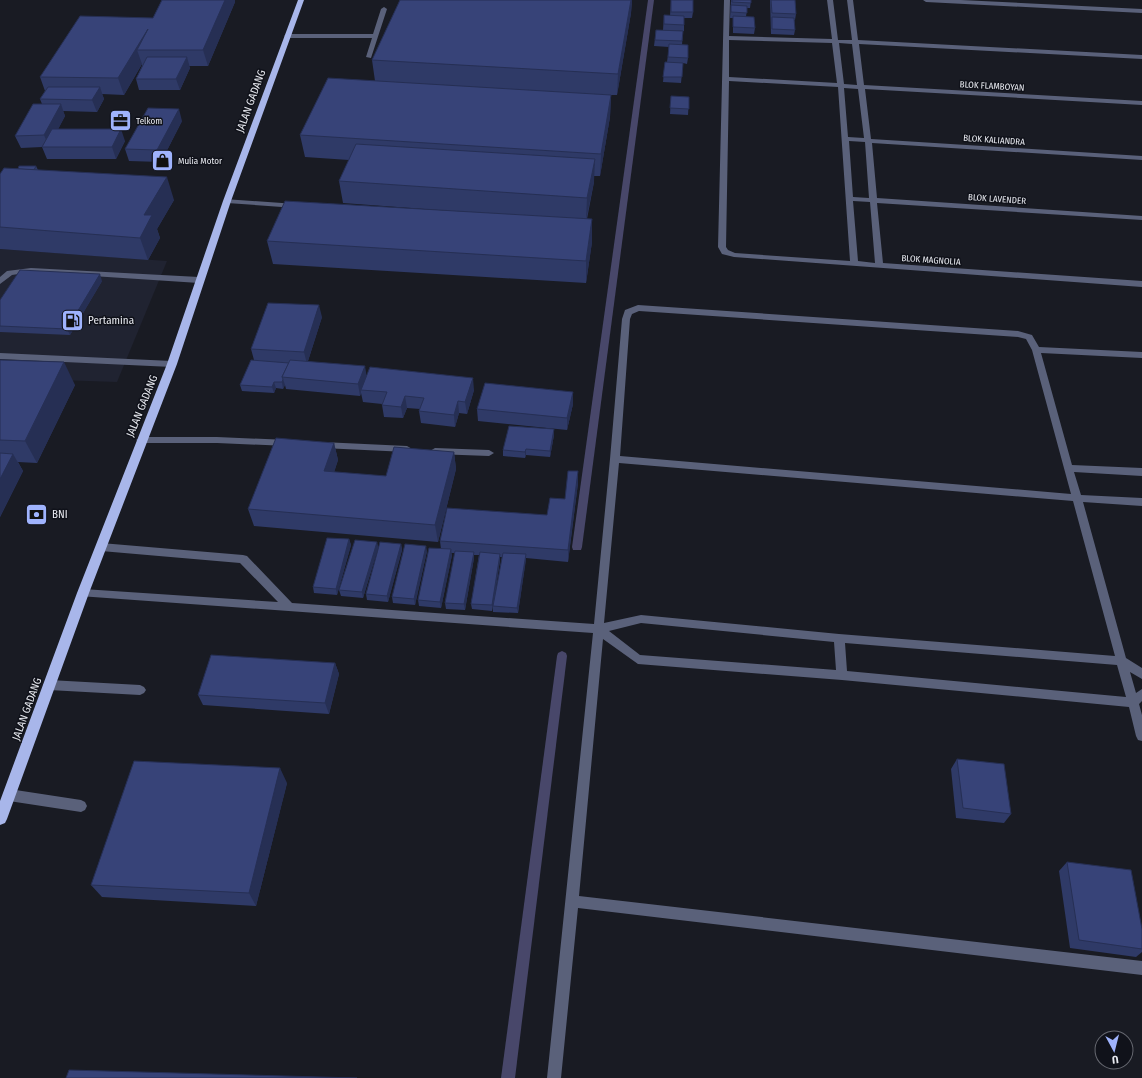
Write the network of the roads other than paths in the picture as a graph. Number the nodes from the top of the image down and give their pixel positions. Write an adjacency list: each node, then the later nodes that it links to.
1 (301, 0): 8 (highway, JALAN GADANG)
2 (727, 0): 10 (street)
3 (830, 0): 11 (street)
4 (850, 0): 12 (street)
5 (926, 0): 7 (street)
6 (384, 9): 9 (street)
7 (1142, 11)
8 (287, 36): 9 (street); 24 (highway, JALAN GADANG)
9 (375, 36): 13 (street)
10 (726, 38): 11 (street); 15 (street)
11 (836, 41): 12 (street); 16 (street)
12 (855, 42): 14 (street); 17 (street)
13 (369, 57)
14 (1142, 57)
15 (726, 79): 16 (street, BLOK FLAMBOYAN); 27 (street, BLOK MAGNOLIA)
16 (841, 86): 17 (street, BLOK FLAMBOYAN); 19 (street)
17 (861, 87): 18 (street, BLOK FLAMBOYAN); 20 (street)
18 (1142, 103)
19 (845, 139): 20 (street, BLOK KALIANDRA); 22 (street)
20 (868, 141): 21 (street, BLOK KALIANDRA); 23 (street)
21 (1142, 158)
22 (850, 199): 23 (street, BLOK LAVENDER); 27 (street)
23 (873, 201): 26 (street, BLOK LAVENDER); 28 (street)
24 (227, 202): 25 (street); 29 (highway, JALAN GADANG)
25 (305, 206)
26 (1142, 218)
27 (854, 264): 28 (street, BLOK MAGNOLIA)
28 (879, 266): 31 (street, BLOK MAGNOLIA)
29 (199, 280): 30 (street); 35 (highway, JALAN GADANG)
30 (0, 281)
31 (1142, 284)
32 (1036, 350): 33 (street); 40 (street); 41 (street)
33 (1142, 355)
34 (0, 356): 35 (street)
35 (172, 364): 36 (highway, JALAN GADANG)
36 (141, 440): 37 (street); 45 (highway, JALAN GADANG)
37 (295, 444)
38 (310, 444): 39 (street)
39 (489, 453)
40 (615, 459): 43 (street); 48 (street)
41 (1068, 468): 42 (street); 43 (street)
42 (1142, 472)
43 (1077, 498): 44 (street); 50 (street)
44 (1142, 502)
45 (101, 547): 46 (highway, JALAN GADANG); 47 (street)
46 (83, 593): 47 (street); 53 (highway, JALAN GADANG)
47 (290, 608): 48 (street)
48 (598, 629): 49 (street); 52 (street); 61 (street)
49 (839, 638): 50 (street); 52 (street)
50 (1122, 661): 51 (street); 56 (street)
51 (1142, 674)
52 (842, 675): 56 (street)
53 (49, 685): 54 (street); 58 (highway, JALAN GADANG)
54 (140, 690)
55 (1142, 694): 56 (street)
56 (1133, 703): 57 (street)
57 (1142, 736)
58 (9, 795): 59 (street); 60 (highway, JALAN GADANG)
59 (81, 806)
60 (0, 819)
61 (572, 901): 62 (street); 63 (street)
62 (1142, 968)
63 (554, 1078)

